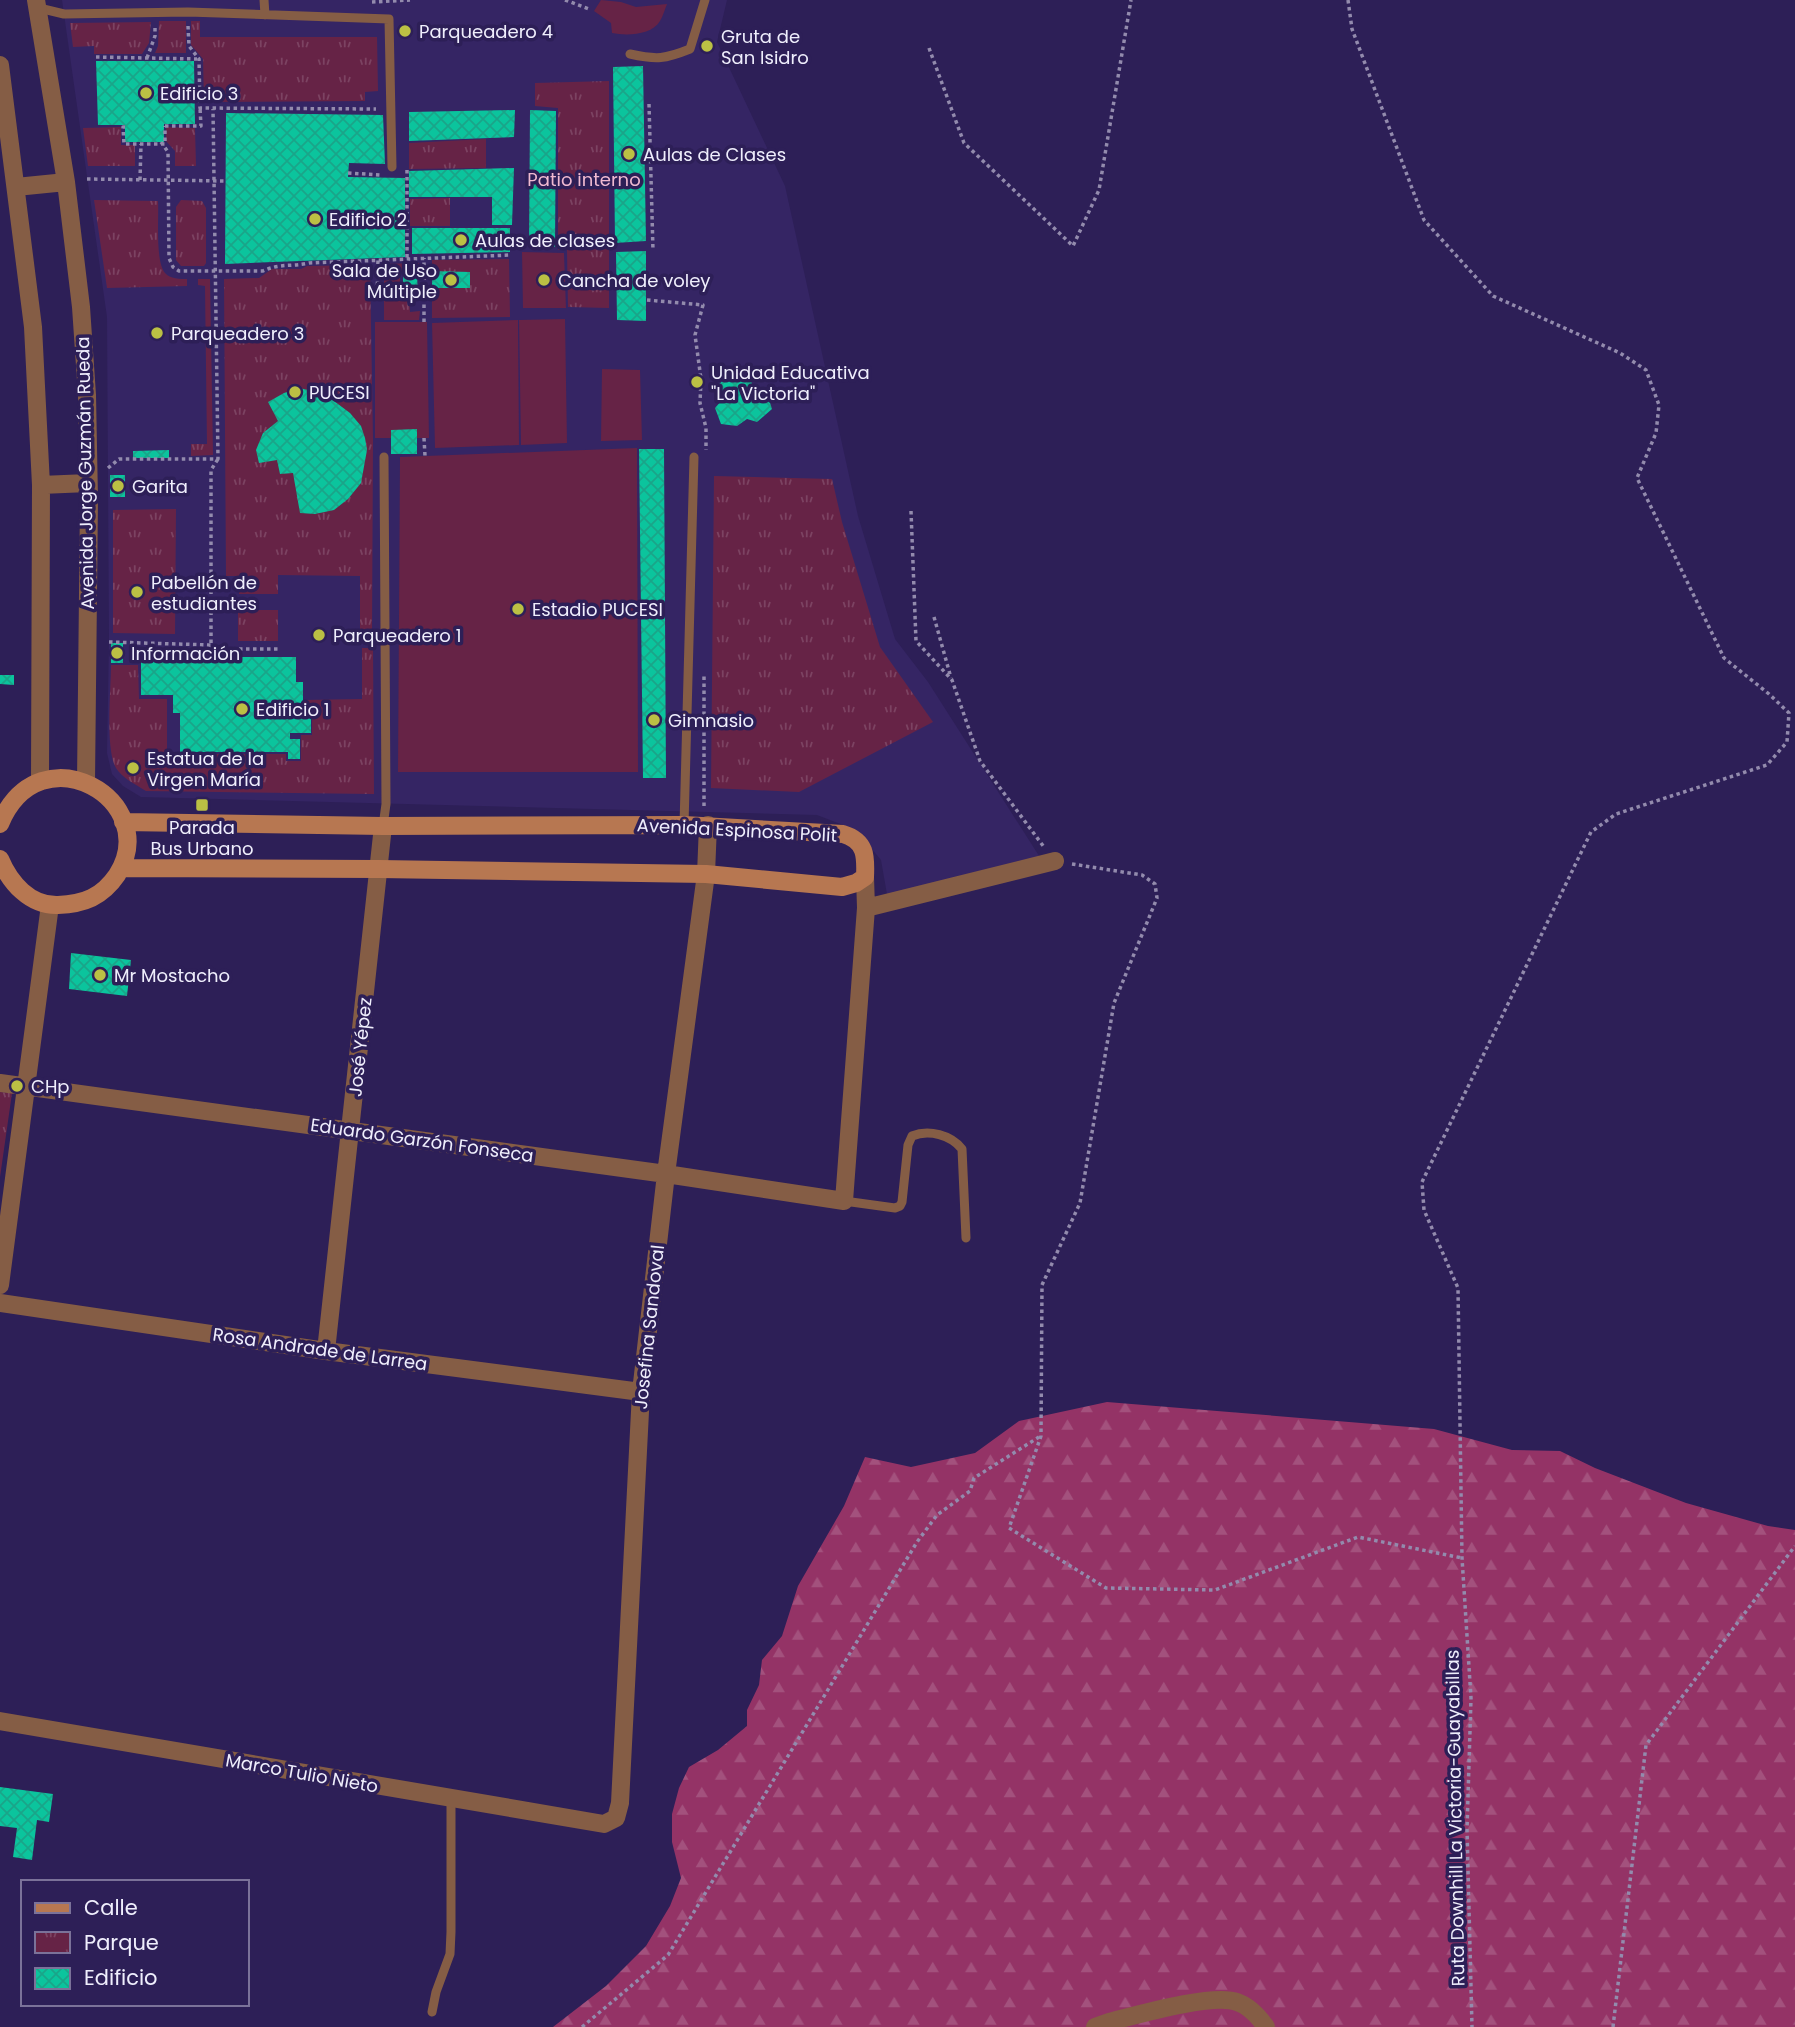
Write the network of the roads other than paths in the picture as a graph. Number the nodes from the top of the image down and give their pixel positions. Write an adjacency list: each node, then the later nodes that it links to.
1 (264, 0): 4 (lane)
2 (705, 0): 5 (lane)
3 (38, 4): 4 (lane); 8 (street, Avenida Jorge Guzmán Rueda)
4 (265, 15): 7 (lane)
5 (631, 54)
6 (0, 65): 9 (street)
7 (392, 167)
8 (66, 182): 9 (street); 12 (street, Avenida Jorge Guzmán Rueda)
9 (16, 187): 13 (street)
10 (384, 457): 20 (lane)
11 (694, 457): 18 (lane)
12 (88, 483): 13 (street); 15 (street, Avenida Jorge Guzmán Rueda)
13 (41, 485): 14 (street)
14 (40, 781): 15 (street); 16 (street)
15 (86, 782): 17 (street)
16 (2, 814)
17 (124, 822): 20 (street, Avenida Espinosa Polit); 23 (street)
18 (684, 825): 19 (street, Avenida Espinosa Polit); 20 (street, Avenida Espinosa Polit)
19 (708, 825): 25 (street, Josefina Sandoval); 26 (street, Avenida Espinosa Polit)
20 (383, 826): 24 (street, José Yépez)
21 (0, 859): 27 (street)
22 (1055, 862): 28 (street)
23 (121, 868): 24 (street); 27 (street)
24 (379, 869): 25 (street); 31 (street, José Yépez)
25 (706, 874): 26 (street); 32 (street, Josefina Sandoval)
26 (865, 877): 28 (street)
27 (50, 905): 30 (street)
28 (866, 908): 33 (street)
29 (0, 1083): 30 (street, Eduardo Garzón Fonseca)
30 (27, 1086): 31 (street, Eduardo Garzón Fonseca); 35 (street)
31 (350, 1131): 32 (street, Eduardo Garzón Fonseca); 37 (street, José Yépez)
32 (666, 1174): 33 (street, Eduardo Garzón Fonseca); 38 (street, Josefina Sandoval)
33 (844, 1201): 34 (lane)
34 (966, 1238)
35 (0, 1285)
36 (0, 1303): 37 (street, Rosa Andrade de Larrea)
37 (326, 1351): 38 (street, Rosa Andrade de Larrea)
38 (641, 1392): 41 (street, Josefina Sandoval)
39 (0, 1721): 40 (street, Marco Tulio Nieto)
40 (451, 1798): 41 (street, Marco Tulio Nieto); 42 (lane)
41 (604, 1825)
42 (432, 2012)
43 (1095, 2027): 44 (street)
44 (1266, 2027)

